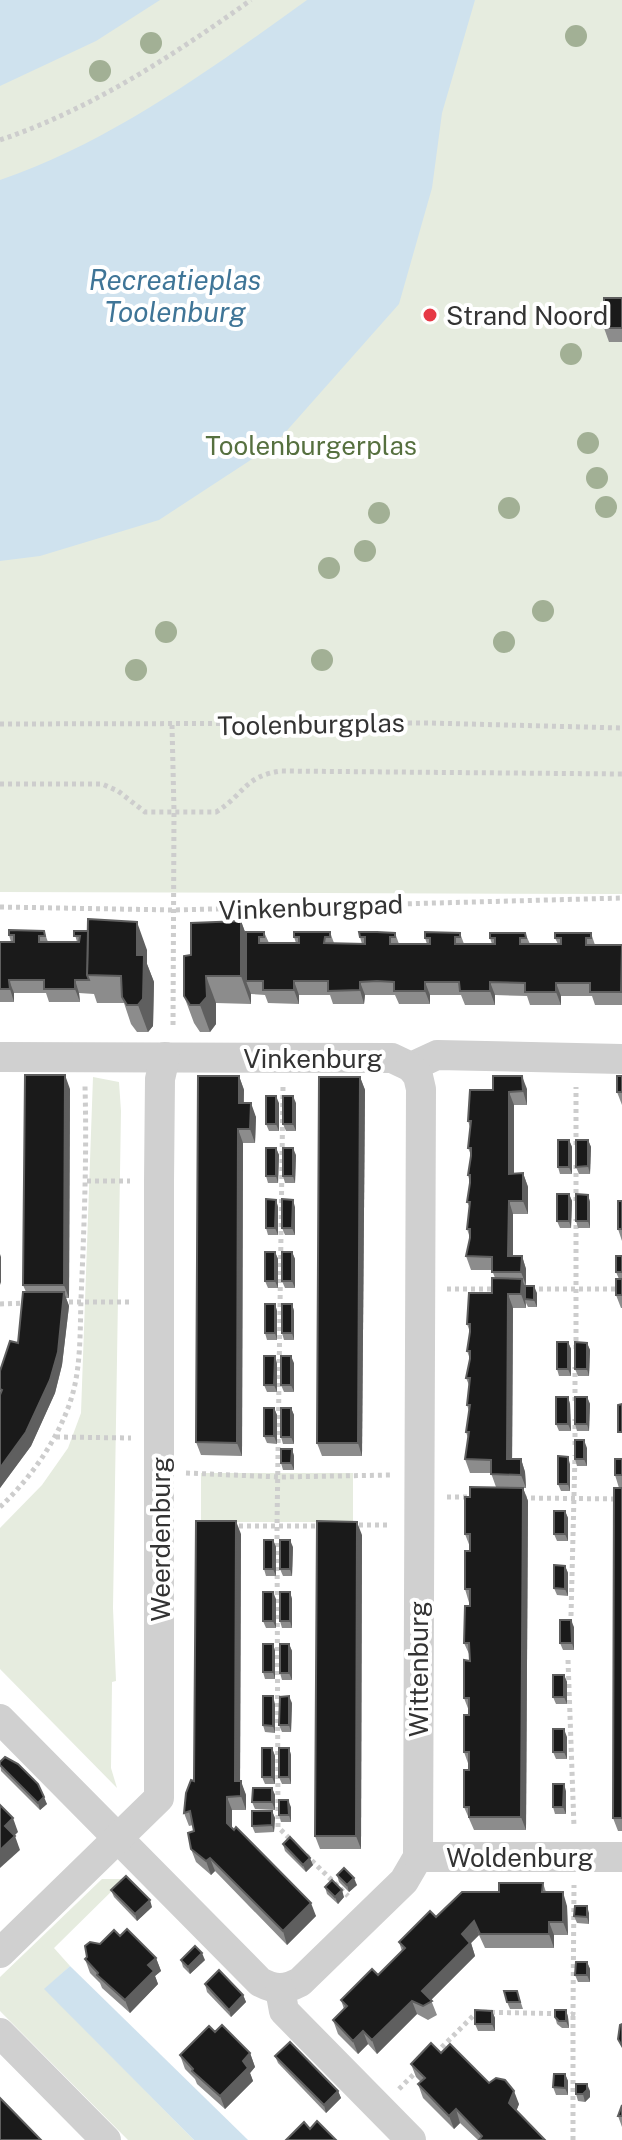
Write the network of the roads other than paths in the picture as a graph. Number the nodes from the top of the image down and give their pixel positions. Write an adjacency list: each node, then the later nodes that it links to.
1 (0, 1057): 2 (street, Vinkenburg)
2 (165, 1057): 4 (street, Vinkenburg); 6 (street, Weerdenburg)
3 (622, 1059): 4 (street, Vinkenburg)
4 (411, 1067): 7 (street, Wittenburg)
5 (0, 1719): 6 (street)
6 (118, 1838): 9 (street, Weerdenburg); 10 (street)
7 (418, 1857): 8 (street, Woldenburg); 10 (street)
8 (622, 1857)
9 (0, 1953)
10 (280, 1989): 13 (street)
11 (0, 2033): 12 (street)
12 (106, 2140)
13 (411, 2140)

